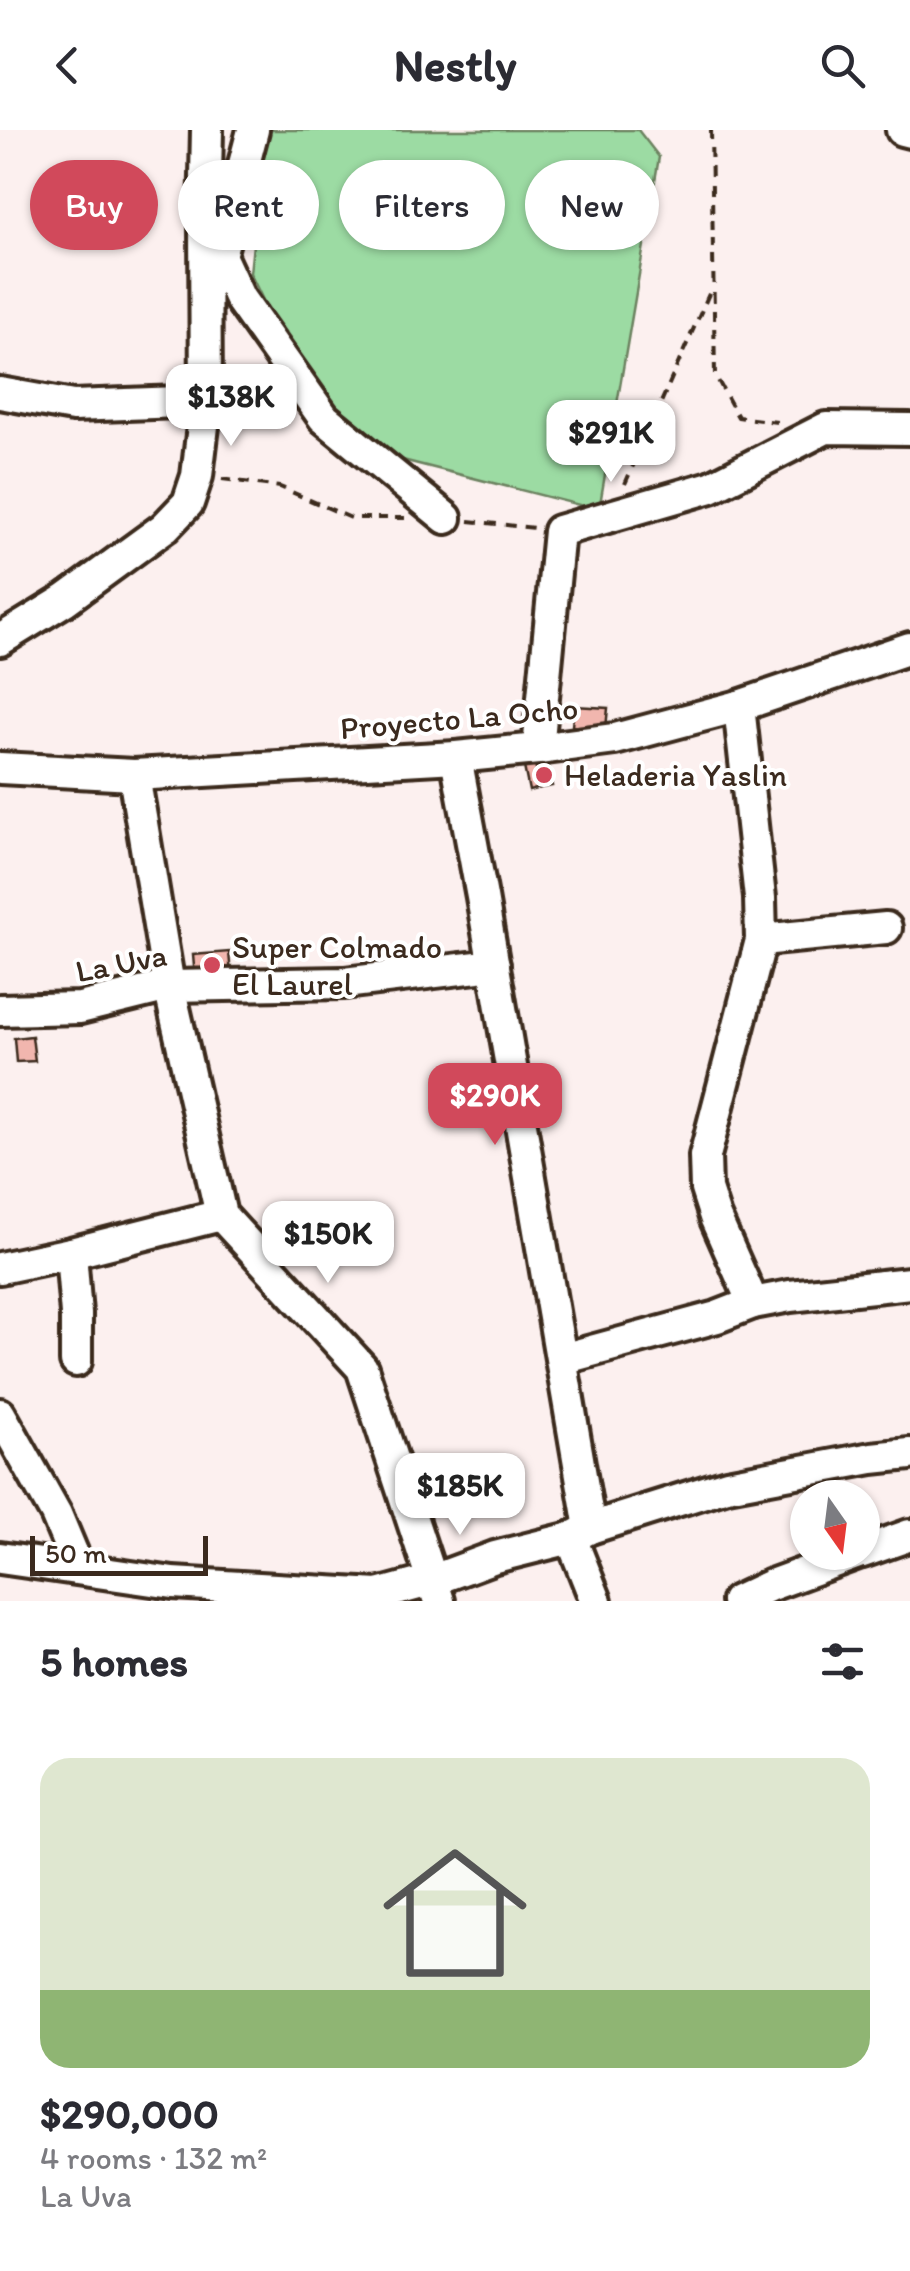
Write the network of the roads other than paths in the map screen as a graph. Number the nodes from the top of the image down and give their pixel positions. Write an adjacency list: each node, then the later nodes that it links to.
1 (207, 130): 5 (street)
2 (254, 130): 8 (street)
3 (902, 130): 4 (street)
4 (910, 132)
5 (206, 160)
6 (204, 250): 10 (street)
7 (217, 250): 8 (street)
8 (220, 256): 12 (street)
9 (0, 392): 10 (street)
10 (206, 401): 13 (street)
11 (910, 429): 16 (street)
12 (446, 518)
13 (0, 640)
14 (910, 648): 15 (street, Proyecto La Ocho)
15 (739, 706): 16 (street, Proyecto La Ocho); 21 (street)
16 (538, 749): 17 (street, Proyecto La Ocho)
17 (456, 758): 19 (street, Proyecto La Ocho); 22 (street)
18 (0, 768): 19 (street, Proyecto La Ocho)
19 (134, 774): 23 (street)
20 (886, 928): 21 (street)
21 (762, 940): 29 (street)
22 (494, 965): 23 (street, La Uva); 30 (street)
23 (169, 986): 24 (street, La Uva); 25 (street)
24 (0, 1010)
25 (222, 1214): 26 (street); 40 (street)
26 (71, 1253): 27 (street); 31 (street)
27 (0, 1268)
28 (910, 1283): 29 (street)
29 (753, 1304): 30 (street)
30 (562, 1359): 34 (street)
31 (76, 1361)
32 (0, 1414): 38 (street)
33 (910, 1454): 34 (street)
34 (581, 1533): 40 (street); 42 (street)
35 (910, 1535): 36 (street)
36 (880, 1546)
37 (0, 1558): 38 (street)
38 (78, 1569): 41 (street)
39 (812, 1570): 43 (street)
40 (436, 1591): 41 (street)
41 (171, 1592)
42 (596, 1601)
43 (737, 1601)

